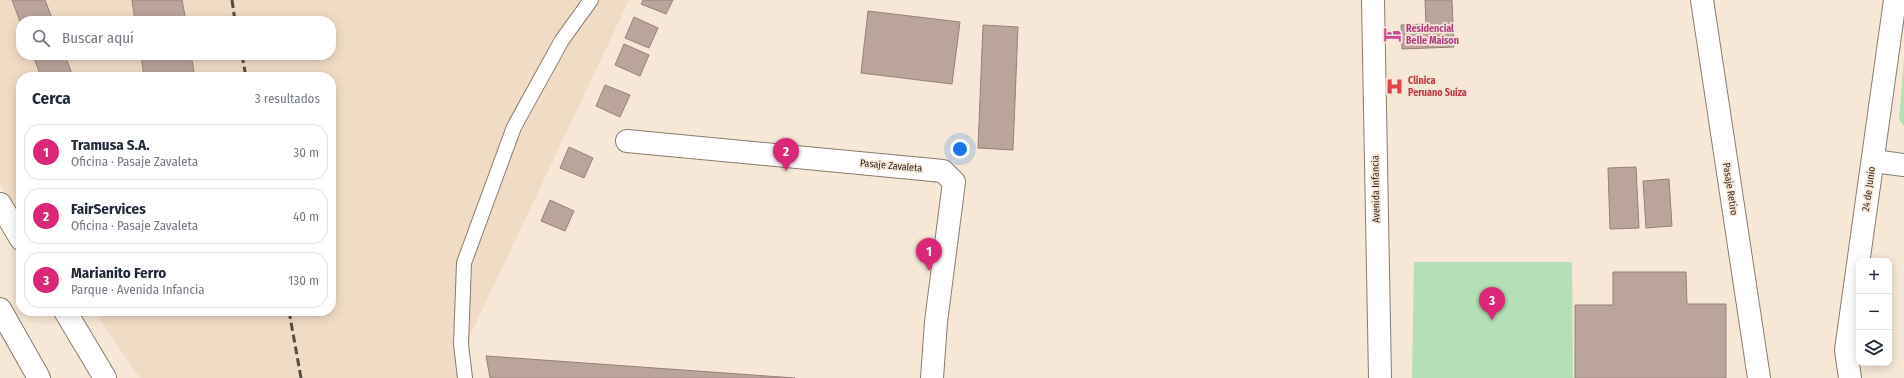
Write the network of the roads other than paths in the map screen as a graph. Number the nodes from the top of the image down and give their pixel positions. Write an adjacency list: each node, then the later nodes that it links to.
1 (591, 0): 15 (lane)
2 (1373, 0): 17 (street, Avenida Infancia)
3 (1702, 0): 18 (street, Pasaje Retiro)
4 (1895, 0): 6 (street, 24 de Junio)
5 (627, 141): 16 (street, Pasaje Zavaleta)
6 (1874, 161): 7 (street); 12 (street, 24 de Junio)
7 (1904, 165)
8 (0, 204): 9 (street)
9 (16, 231)
10 (0, 309): 13 (street)
11 (68, 316): 14 (street)
12 (1846, 350): 19 (street); 20 (street, 24 de Junio)
13 (39, 378)
14 (105, 378)
15 (465, 378)
16 (932, 378)
17 (1380, 378)
18 (1759, 378)
19 (1840, 378)
20 (1850, 378)

